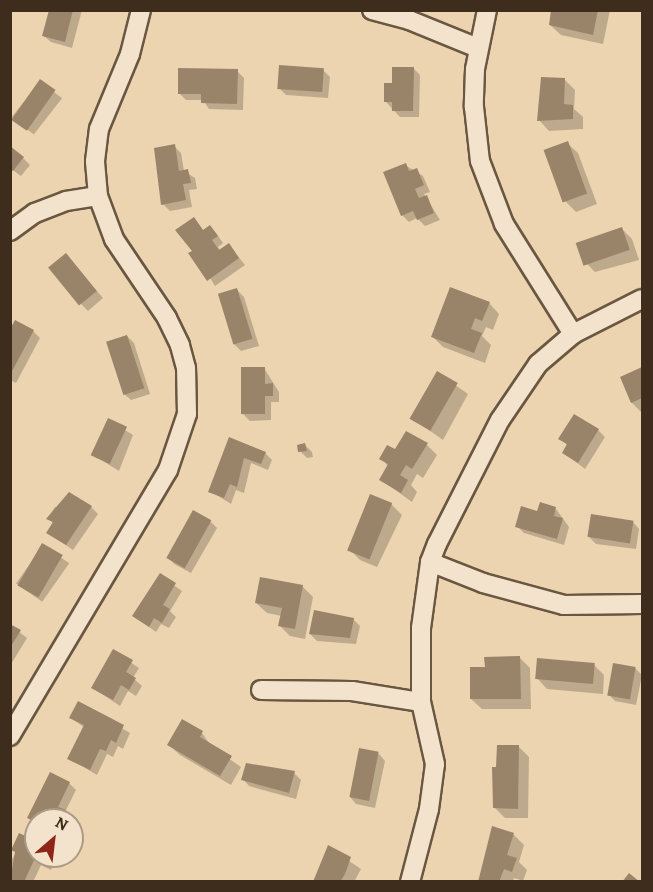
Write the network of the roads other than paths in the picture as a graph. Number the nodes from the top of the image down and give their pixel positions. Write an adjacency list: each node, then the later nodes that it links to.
1 (141, 10): 5 (street)
2 (372, 10): 4 (street)
3 (487, 10): 4 (street)
4 (478, 48): 8 (street)
5 (98, 196): 6 (street); 13 (street)
6 (10, 231)
7 (642, 299): 8 (street)
8 (573, 334): 9 (street)
9 (430, 562): 10 (street); 12 (street)
10 (642, 604)
11 (261, 690): 12 (street)
12 (421, 702): 14 (street)
13 (10, 736)
14 (410, 882)

